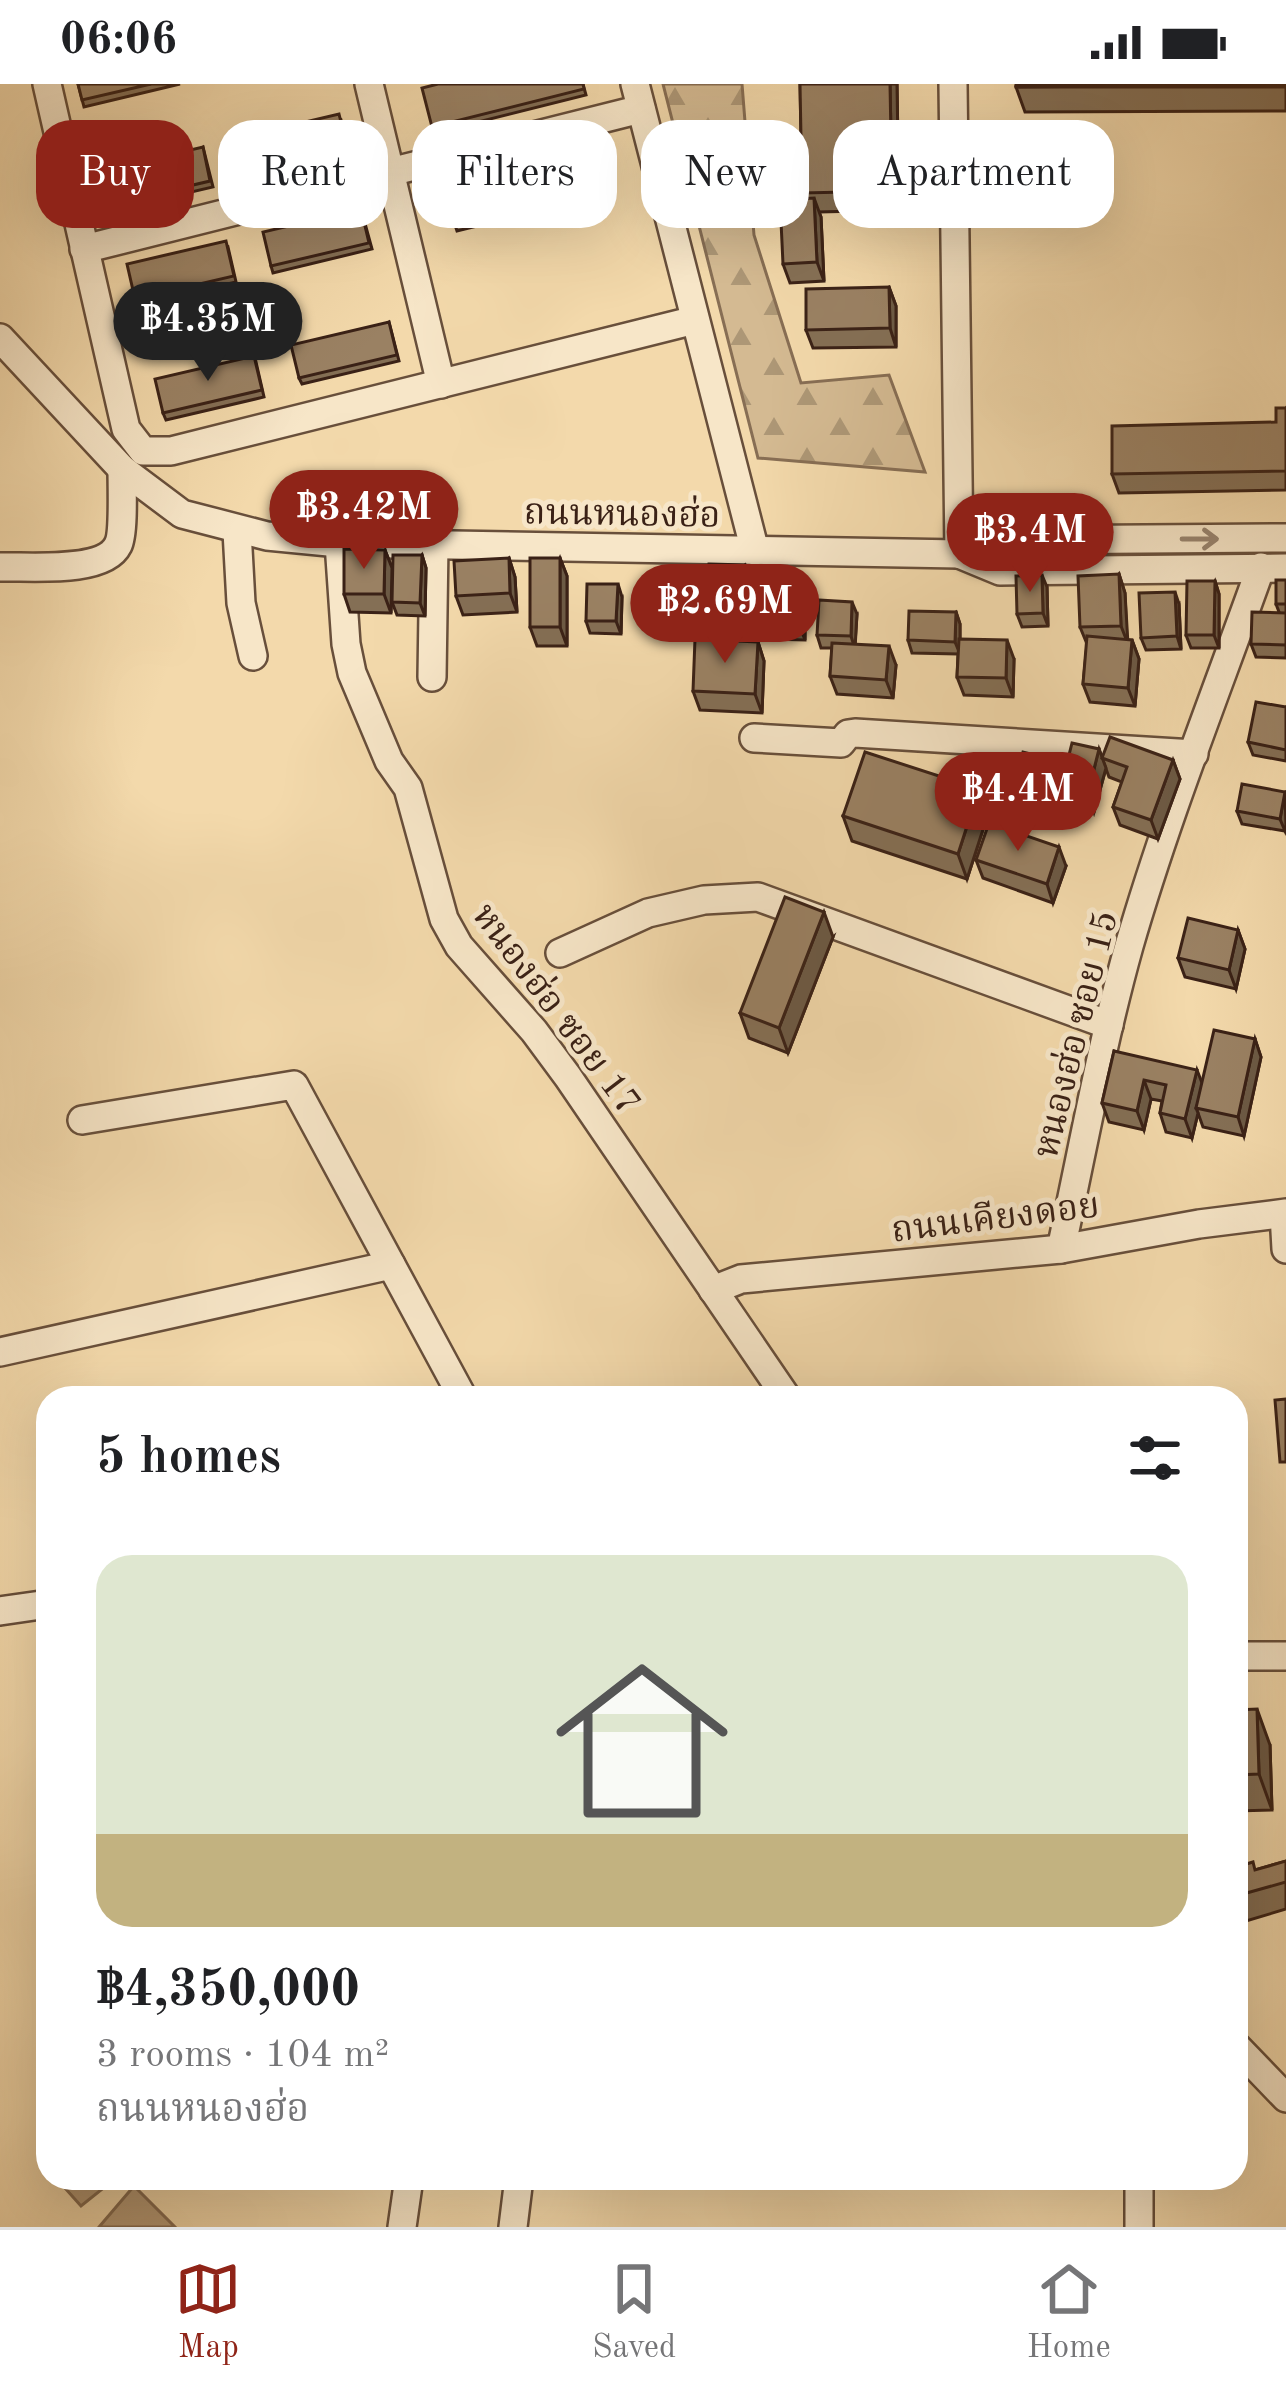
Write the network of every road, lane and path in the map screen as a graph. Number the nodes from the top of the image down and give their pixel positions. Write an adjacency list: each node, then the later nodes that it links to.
1 (47, 84): 6 (street)
2 (370, 84): 5 (street)
3 (953, 84): 16 (street)
4 (638, 96): 5 (street); 7 (street)
5 (391, 172): 6 (street); 9 (street)
6 (84, 249): 9 (street)
7 (694, 320): 9 (street); 15 (street)
8 (5, 346): 10 (street, ถนนหนองฮ่อ)
9 (442, 384)
10 (122, 469): 11 (street, ถนนหนองฮ่อ); 17 (street)
11 (237, 530): 13 (street, ถนนหนองฮ่อ); 19 (street)
12 (1286, 538): 16 (street, ถนนหนองฮ่อ, one-way to 12)
13 (339, 543): 14 (street, ถนนหนองฮ่อ); 30 (street, หนองฮ่อ ซอย 17)
14 (434, 544): 15 (street, ถนนหนองฮ่อ); 20 (street)
15 (755, 550): 16 (street, ถนนหนองฮ่อ)
16 (959, 554): 18 (street, ถนนหนองฮ่อ)
17 (0, 567)
18 (1274, 567): 22 (street, หนองฮ่อ ซอย 15)
19 (253, 656)
20 (432, 677)
21 (754, 738): 22 (street)
22 (1194, 754): 24 (street, หนองฮ่อ ซอย 15)
23 (560, 952): 24 (street)
24 (1109, 1025): 27 (street, หนองฮ่อ ซอย 15)
25 (82, 1120): 29 (street)
26 (1285, 1214): 27 (street, ถนนเคียงดอย); 28 (street)
27 (1061, 1249): 30 (street, ถนนเคียงดอย)
28 (1286, 1249)
29 (391, 1264): 31 (street); 32 (street)
30 (713, 1290): 33 (street, หนองฮ่อ ซอย 17)
31 (0, 1352)
32 (457, 1386)
33 (779, 1386)
34 (36, 1606): 35 (street)
35 (0, 1611)
36 (1248, 1656): 37 (street)
37 (1286, 1656)
38 (1248, 2058): 39 (street)
39 (1286, 2098)
40 (408, 2190): 43 (street)
41 (518, 2190): 44 (street)
42 (1139, 2190): 45 (street)
43 (402, 2227)
44 (513, 2227)
45 (1139, 2227)

